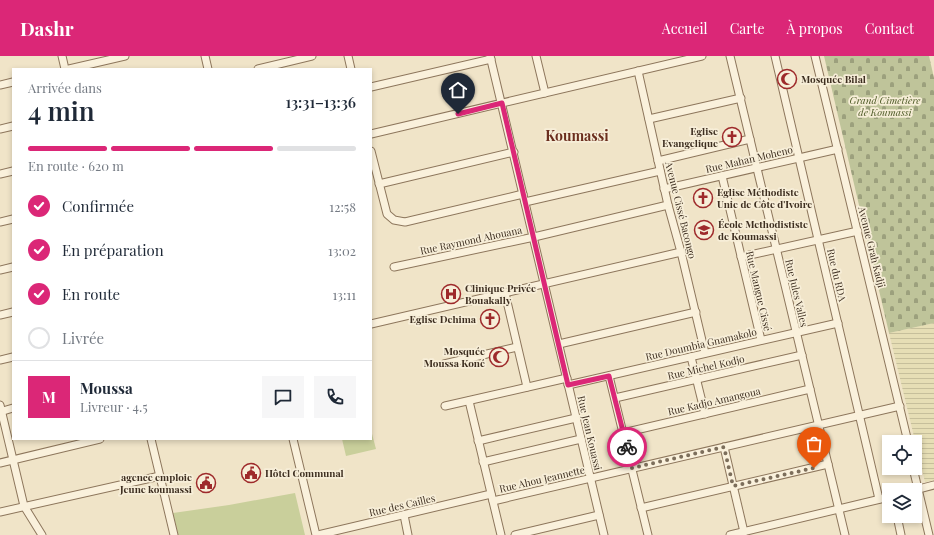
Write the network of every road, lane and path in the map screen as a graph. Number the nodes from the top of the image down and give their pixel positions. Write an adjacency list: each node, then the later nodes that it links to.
1 (62, 56): 13 (street)
2 (124, 56): 14 (street)
3 (205, 56): 15 (street)
4 (312, 56): 16 (street)
5 (348, 56): 17 (street)
6 (536, 56): 22 (street)
7 (702, 56): 12 (street)
8 (730, 56): 23 (street, Rue Jules Valles)
9 (775, 56): 33 (street, Rue du RDA)
10 (815, 56): 30 (street, Avenue Grah Kadji)
11 (491, 57): 21 (street); 24 (street, Rue Jean Kouassi)
12 (691, 57): 18 (street)
13 (65, 68)
14 (73, 68)
15 (208, 68)
16 (262, 68)
17 (351, 68)
18 (638, 71): 22 (street); 25 (street, Avenue Cissé Bacongo)
19 (12, 82): 20 (street)
20 (0, 84)
21 (372, 88)
22 (545, 93): 24 (street)
23 (740, 98): 25 (street); 29 (street, Rue Jules Valles)
24 (502, 103): 28 (street); 31 (street, Rue Jean Kouassi)
25 (649, 119): 34 (street, Avenue Cissé Bacongo)
26 (12, 126): 27 (street)
27 (0, 129)
28 (372, 134)
29 (750, 139): 34 (street); 35 (street, Rue Jules Valles)
30 (838, 149): 33 (street, Rue Mahan Moheno); 47 (street, Avenue Grah Kadji)
31 (514, 152): 40 (street); 42 (street, Rue Jean Kouassi)
32 (372, 155): 40 (street)
33 (799, 158): 35 (street, Rue Mahan Moheno); 49 (street, Rue du RDA)
34 (658, 161): 37 (street, Avenue Cissé Bacongo)
35 (757, 168): 39 (street, Rue Mahan Moheno); 50 (street, Rue Jules Valles)
36 (12, 170): 38 (street)
37 (660, 171): 41 (street, Avenue Cissé Bacongo); 43 (street)
38 (0, 174)
39 (722, 176): 41 (street, Rue Mahan Moheno); 52 (street, Rue Mangue Cissé)
40 (379, 184): 42 (street)
41 (664, 189): 44 (street, Avenue Cissé Bacongo)
42 (523, 194): 43 (street, Rue Jean Kouassi)
43 (525, 202): 48 (street, Rue Jean Kouassi)
44 (668, 205): 48 (street, Rue Raymond Ahouana); 51 (street, Avenue Cissé Bacongo)
45 (12, 219): 46 (street)
46 (0, 222)
47 (858, 231): 49 (street); 81 (street, Avenue Grah Kadji)
48 (534, 237): 54 (street, Rue Raymond Ahouana); 56 (street, Rue Jean Kouassi)
49 (818, 240): 50 (street); 61 (street, Rue du RDA)
50 (777, 249): 52 (street); 63 (street, Rue Jules Valles)
51 (681, 252): 56 (street); 59 (street, Avenue Cissé Bacongo)
52 (741, 257): 64 (street, Rue Mangue Cissé)
53 (12, 267): 55 (street)
54 (394, 267)
55 (0, 270)
56 (544, 284): 57 (street); 65 (street, Rue Jean Kouassi)
57 (505, 293): 62 (street); 66 (street)
58 (12, 312): 60 (street)
59 (696, 312): 65 (street); 67 (street, Avenue Cissé Bacongo)
60 (0, 315)
61 (838, 322): 63 (street, Rue Doumbia Gnamakolo); 85 (street, Rue du RDA)
62 (372, 324)
63 (796, 332): 64 (street, Rue Doumbia Gnamakolo); 68 (street, Rue Jules Valles)
64 (761, 340): 67 (street, Rue Doumbia Gnamakolo)
65 (559, 344): 75 (street, Rue Jean Kouassi)
66 (517, 347): 72 (street); 76 (street)
67 (706, 353): 70 (street, Rue Doumbia Gnamakolo)
68 (802, 355): 74 (street, Rue Michel Kodjo); 77 (street, Rue Jules Valles)
69 (12, 357): 71 (street)
70 (691, 357): 73 (street, Rue Doumbia Gnamakolo); 74 (street)
71 (0, 360)
72 (444, 364)
73 (609, 376): 75 (street, Rue Doumbia Gnamakolo); 78 (street)
74 (696, 379): 78 (street, Rue Michel Kodjo); 84 (street)
75 (568, 382): 76 (street, Rue Doumbia Gnamakolo); 86 (street, Rue Jean Kouassi)
76 (527, 387): 79 (street, Rue Doumbia Gnamakolo)
77 (810, 389): 84 (street, Rue Kadjo Amangoua); 87 (street, Rue Jules Valles)
78 (615, 398): 88 (street)
79 (469, 401): 80 (street, Rue Doumbia Gnamakolo); 94 (street)
80 (445, 406)
81 (900, 406): 85 (street, Rue Ahou Jeannette); 89 (street, Avenue Grah Kadji)
82 (12, 408): 83 (street)
83 (0, 410): 96 (street)
84 (704, 414): 88 (street, Rue Kadjo Amangoua)
85 (859, 415): 87 (street, Rue Ahou Jeannette); 108 (street, Rue du RDA)
86 (576, 418): 90 (street, Rue Jean Kouassi); 94 (street)
87 (819, 425): 95 (street, Rue Ahou Jeannette); 99 (street, Rue Jules Valles)
88 (623, 433): 100 (street)
89 (906, 435)
90 (581, 439): 97 (street); 102 (street, Rue Jean Kouassi)
91 (96, 440): 96 (street)
92 (151, 440): 101 (street)
93 (293, 440): 120 (street)
94 (478, 441): 97 (street)
95 (724, 447): 100 (street, Rue Ahou Jeannette); 104 (street)
96 (13, 460): 98 (street); 109 (street)
97 (484, 462): 106 (street)
98 (0, 463)
99 (828, 464): 104 (street); 111 (street, Rue Jules Valles)
100 (632, 468): 102 (street, Rue Ahou Jeannette); 110 (street)
101 (160, 476): 109 (street); 119 (street)
102 (590, 478): 106 (street, Rue Ahou Jeannette); 115 (street, Rue Jean Kouassi)
103 (934, 485): 105 (street)
104 (733, 486): 110 (street); 117 (street)
105 (922, 488)
106 (492, 497): 114 (street, Rue des Cailles); 122 (street)
107 (882, 498): 108 (street)
108 (879, 499): 111 (street)
109 (24, 506): 113 (street); 118 (street)
110 (641, 508): 125 (street)
111 (839, 508): 117 (street); 127 (street, Rue Jules Valles)
112 (922, 511): 129 (street)
113 (0, 512)
114 (404, 515): 120 (street, Rue des Cailles); 121 (street)
115 (599, 515): 123 (street); 124 (street, Rue Jean Kouassi)
116 (898, 523): 128 (street)
117 (744, 532): 126 (street)
118 (42, 535)
119 (174, 535)
120 (317, 535)
121 (408, 535)
122 (501, 535)
123 (515, 535)
124 (604, 535)
125 (648, 535)
126 (730, 535)
127 (845, 535)
128 (901, 535)
129 (929, 535)

